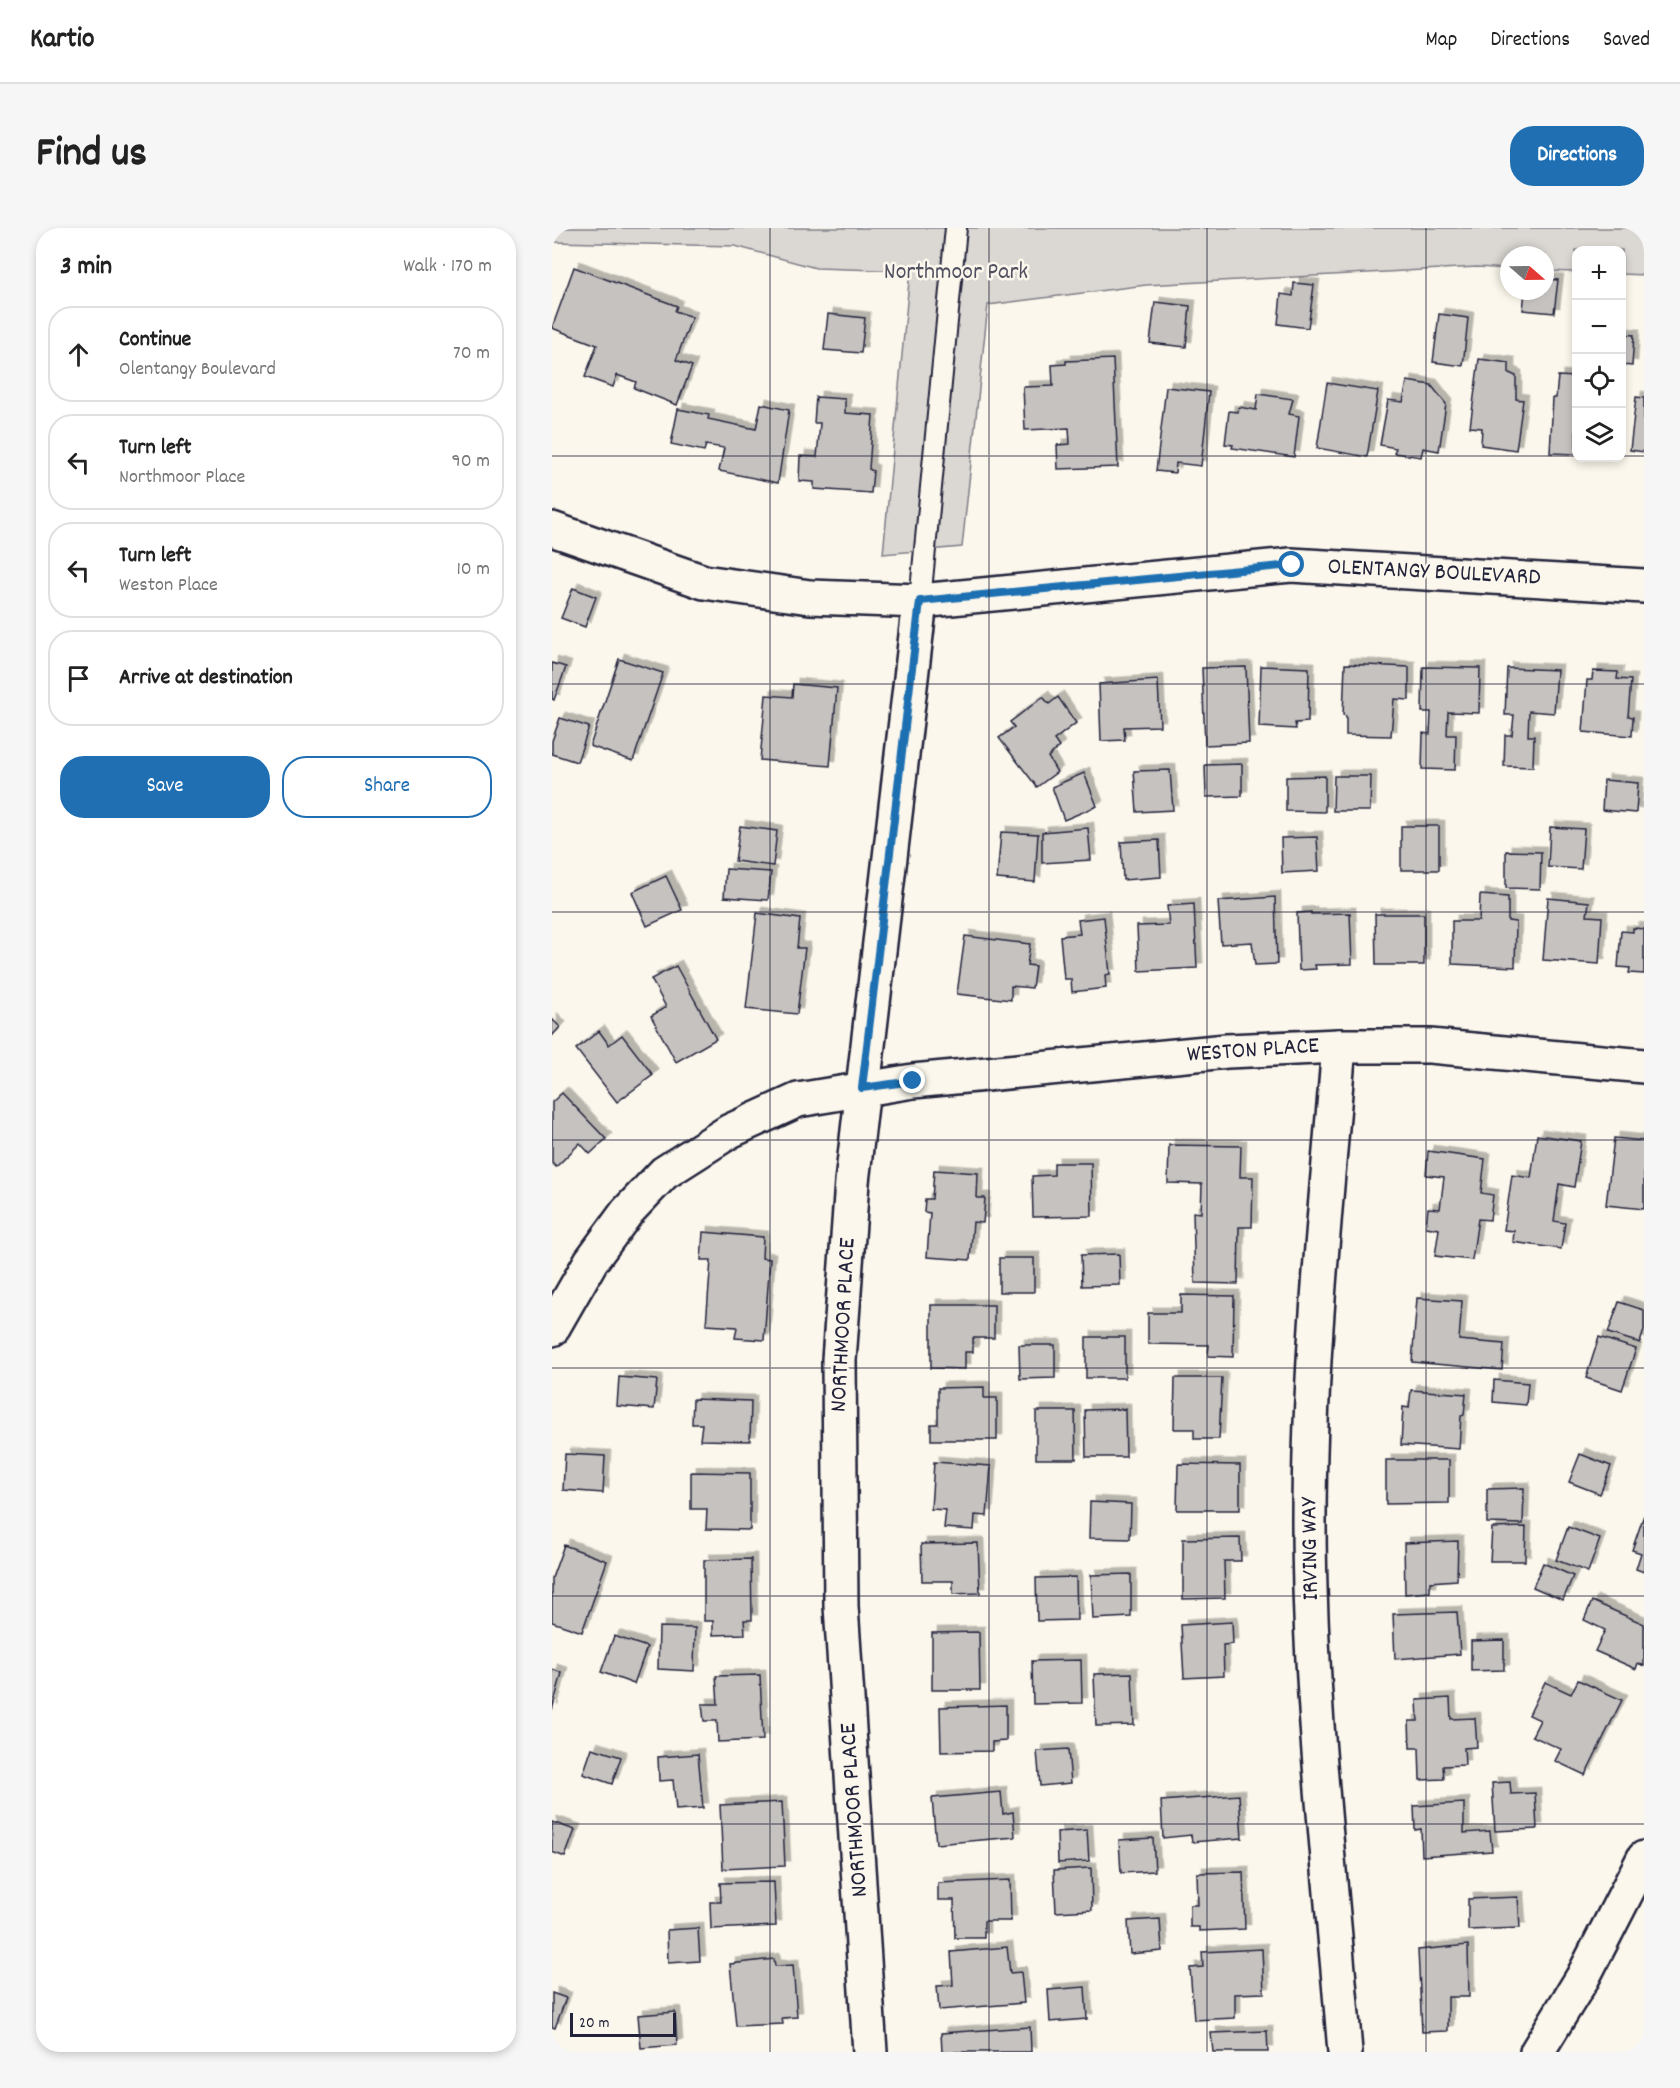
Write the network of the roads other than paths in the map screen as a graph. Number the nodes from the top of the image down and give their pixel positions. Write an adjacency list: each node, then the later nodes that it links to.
1 (956, 228): 4 (lane)
2 (552, 529): 4 (street, OLENTANGY BOULEVARD)
3 (1644, 586): 4 (street, OLENTANGY BOULEVARD)
4 (920, 601): 7 (street, NORTHMOOR PLACE)
5 (1339, 1046): 6 (street, WESTON PLACE); 7 (street, WESTON PLACE); 11 (street, IRVING WAY)
6 (1644, 1066)
7 (862, 1088): 8 (street, WESTON PLACE); 10 (street, NORTHMOOR PLACE)
8 (552, 1329)
9 (1644, 1858): 12 (street)
10 (870, 2052)
11 (1345, 2052)
12 (1537, 2052)

